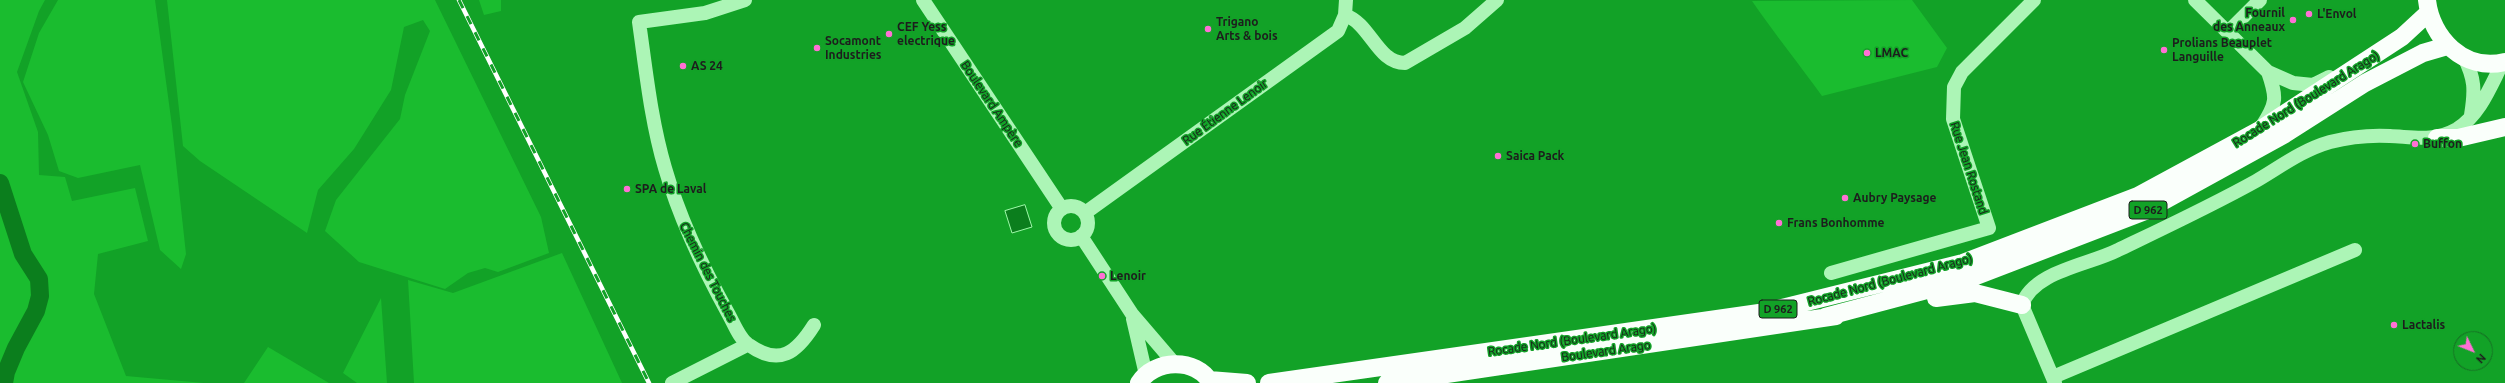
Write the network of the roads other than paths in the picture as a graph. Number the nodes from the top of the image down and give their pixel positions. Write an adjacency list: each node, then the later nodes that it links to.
1 (745, 0): 29 (street, Chemin des Touches)
2 (922, 0): 20 (street, Boulevard Ampère)
3 (1346, 0): 9 (street, Rue Étienne Lenoir)
4 (1497, 0): 9 (street)
5 (2034, 0): 24 (street, Rue Jean Rostand)
6 (2195, 0): 10 (street)
7 (2260, 0): 10 (street)
8 (2427, 6): 11 (main road); 13 (main road, Rocade Nord (Boulevard Arago) / D 962)
9 (1345, 15): 21 (street, Rue Étienne Lenoir)
10 (2228, 32): 15 (street)
11 (2447, 46): 12 (main road); 27 (main road, D 962)
12 (2464, 57): 14 (main road); 16 (street)
13 (2372, 58): 15 (street); 18 (main road, Rocade Nord (Boulevard Arago) / D 962)
14 (2504, 62): 16 (street)
15 (2268, 72): 18 (street)
16 (2470, 117): 19 (street)
17 (2505, 127): 19 (main road)
18 (2258, 131): 36 (main road, Rocade Nord (Boulevard Arago) / D 962)
19 (2437, 138): 25 (street)
20 (1062, 209): 21 (street); 22 (street)
21 (1085, 212): 22 (street)
22 (1081, 236): 26 (street)
23 (2355, 250): 32 (street)
24 (1831, 273)
25 (2022, 305): 27 (main road); 32 (street)
26 (1132, 314): 30 (street); 31 (street)
27 (1825, 317): 37 (main road, Boulevard Arago / D 962)
28 (814, 325): 29 (street)
29 (747, 345): 34 (street)
30 (1174, 363): 31 (main road); 33 (main road)
31 (1143, 379)
32 (2054, 380)
33 (1210, 381): 35 (main road)
34 (672, 383)
35 (1247, 383)
36 (1269, 383)
37 (1387, 383)

